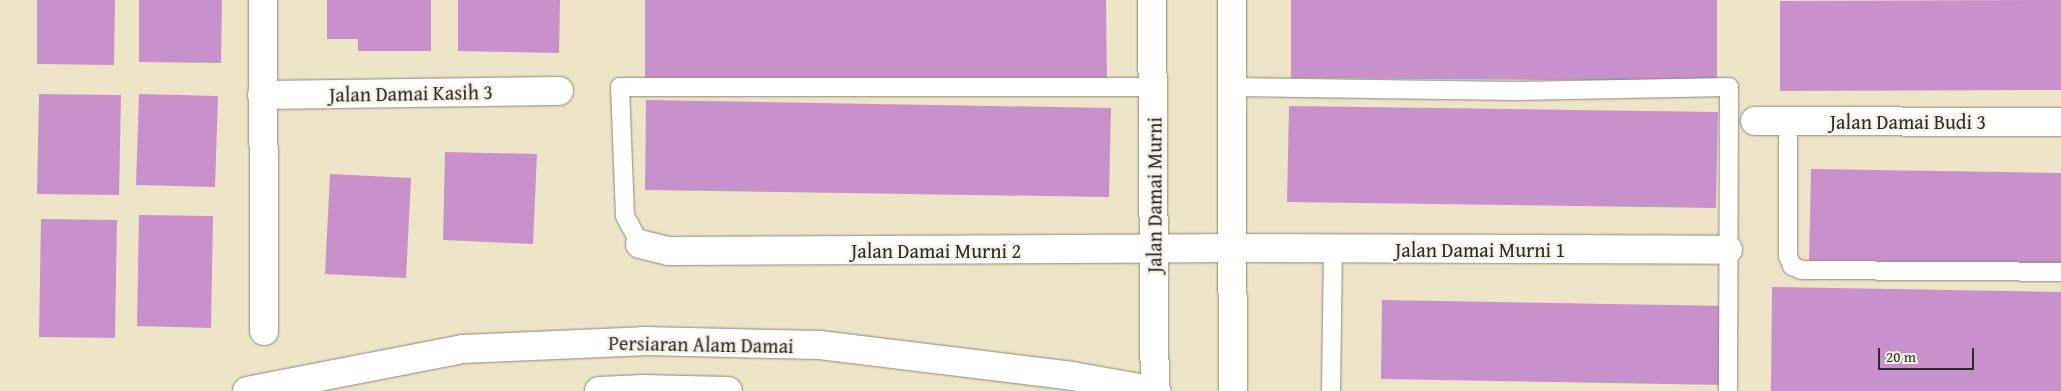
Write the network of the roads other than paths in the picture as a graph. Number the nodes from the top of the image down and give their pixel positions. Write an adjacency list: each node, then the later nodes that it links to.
1 (263, 0): 7 (street)
2 (1152, 0): 4 (street, Jalan Damai Murni)
3 (1232, 0): 5 (street)
4 (1152, 87): 11 (lane); 14 (street, Jalan Damai Murni)
5 (1232, 87): 12 (street); 15 (lane)
6 (559, 91): 7 (street, Jalan Damai Kasih 3)
7 (262, 95): 17 (street)
8 (1755, 121): 9 (street, Jalan Damai Budi 3)
9 (1788, 121): 10 (street, Jalan Damai Budi 3); 16 (lane)
10 (2061, 122)
11 (640, 244): 14 (street, Jalan Damai Murni 2)
12 (1232, 248): 13 (street, Jalan Damai Murni 1); 14 (street, Jalan Damai Murni 2); 22 (street)
13 (1334, 249): 15 (street, Jalan Damai Murni 1); 23 (lane)
14 (1153, 250): 21 (street, Jalan Damai Murni)
15 (1728, 250): 24 (lane)
16 (2061, 272)
17 (264, 331)
18 (247, 391): 21 (street, Persiaran Alam Damai)
19 (599, 391): 20 (street)
20 (728, 391)
21 (1156, 391)
22 (1233, 391)
23 (1331, 391)
24 (1728, 391)

